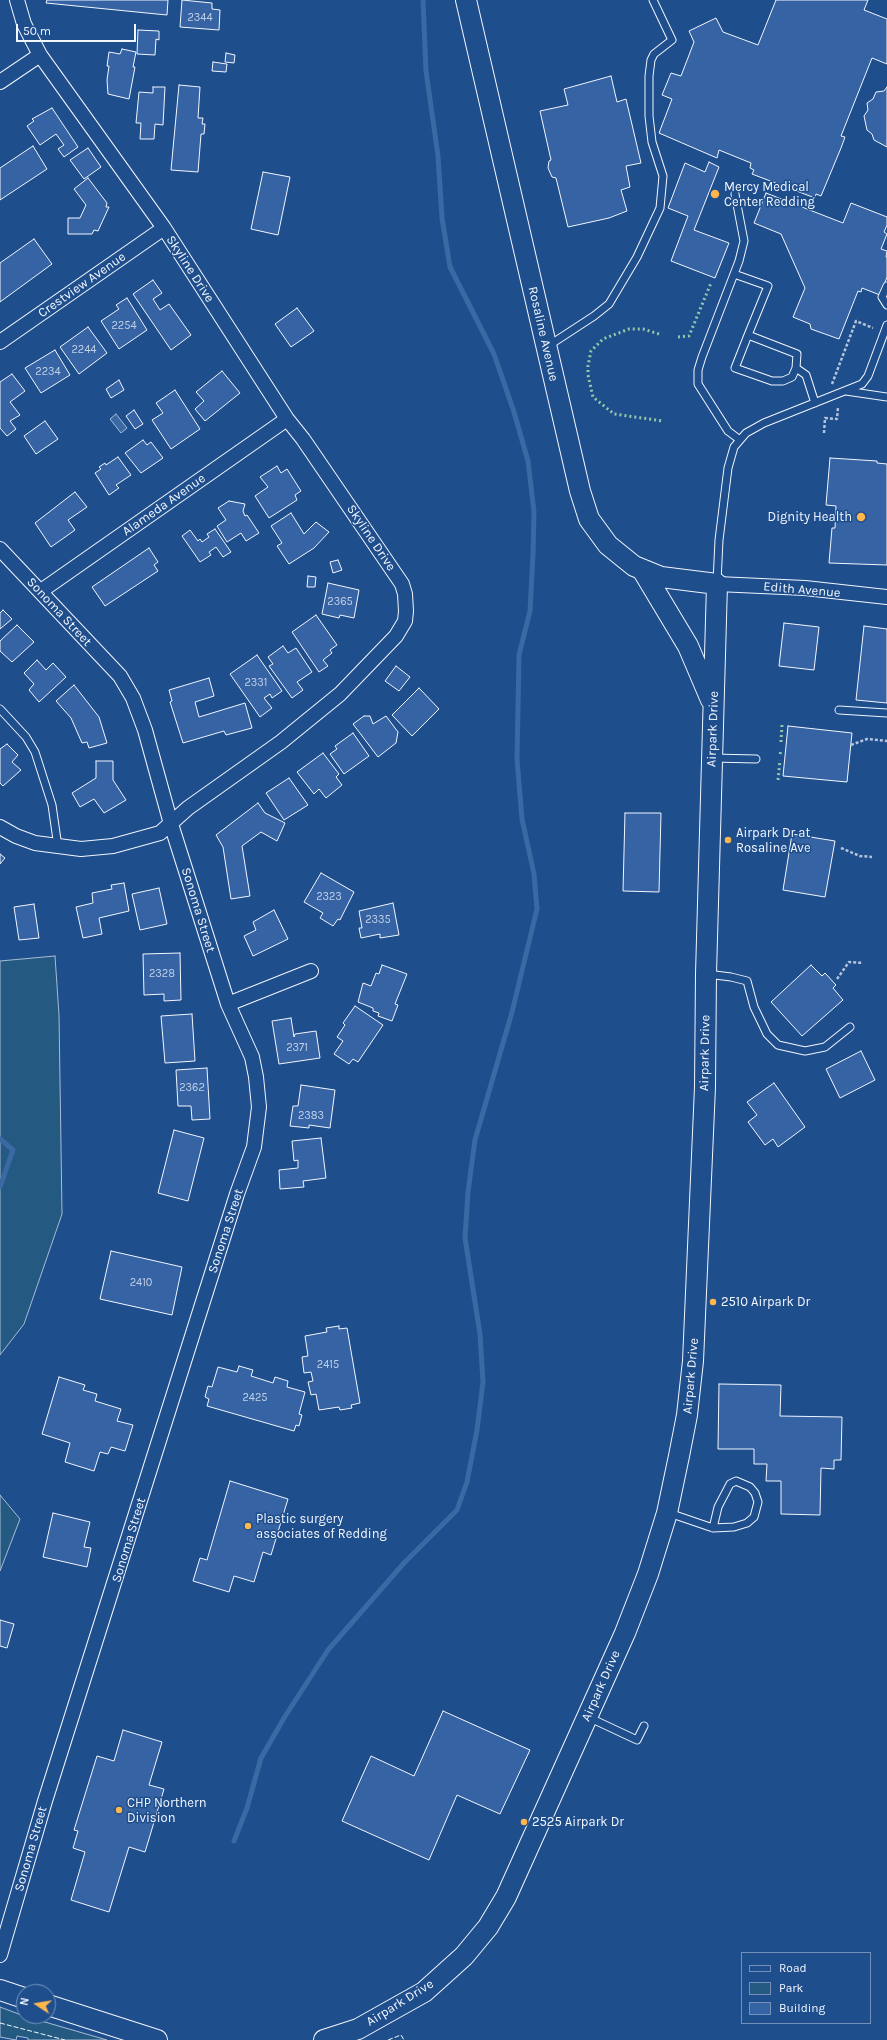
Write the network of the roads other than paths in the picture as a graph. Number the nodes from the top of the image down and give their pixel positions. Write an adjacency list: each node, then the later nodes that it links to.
1 (17, 0): 4 (street, Skyline Drive)
2 (466, 0): 14 (street, Rosaline Avenue)
3 (653, 0): 14 (lane)
4 (40, 55): 5 (street); 7 (street, Skyline Drive)
5 (0, 82)
6 (735, 194): 8 (lane)
7 (164, 228): 13 (street, Crestview Avenue); 19 (street, Skyline Drive)
8 (734, 274): 12 (lane); 20 (lane)
9 (887, 286): 10 (lane)
10 (887, 305)
11 (887, 325): 16 (lane)
12 (748, 335): 15 (lane); 15 (lane)
13 (0, 342)
14 (546, 347): 22 (street, Rosaline Avenue)
15 (796, 368): 18 (lane)
16 (846, 392): 17 (lane); 18 (lane)
17 (887, 397)
18 (815, 403): 20 (lane)
19 (287, 418): 24 (street, Alameda Avenue); 32 (street, Skyline Drive)
20 (740, 440): 23 (lane)
21 (0, 549): 24 (street, Sonoma Street)
22 (644, 571): 23 (street, Rosaline Avenue); 26 (street)
23 (717, 584): 25 (street, Edith Avenue); 26 (street, Airpark Drive)
24 (41, 591): 32 (street, Sonoma Street)
25 (887, 597)
26 (714, 707): 30 (street, Airpark Drive)
27 (0, 709): 34 (lane)
28 (839, 710): 29 (lane)
29 (887, 713)
30 (712, 758): 31 (lane); 36 (street, Airpark Drive)
31 (756, 759)
32 (171, 824): 34 (street, Skyline Drive); 37 (street, Sonoma Street)
33 (0, 827): 34 (street, Skyline Drive)
34 (58, 847)
35 (311, 971): 37 (street)
36 (706, 974): 38 (lane); 39 (street, Airpark Drive)
37 (228, 1004): 43 (street, Sonoma Street)
38 (850, 1027)
39 (667, 1513): 40 (lane); 41 (street, Airpark Drive)
40 (713, 1528): 40 (lane)
41 (587, 1717): 42 (lane); 48 (street, Airpark Drive)
42 (644, 1726)
43 (0, 1955)
44 (0, 1990): 45 (street)
45 (16, 1995)
46 (56, 2008): 47 (street)
47 (157, 2040)
48 (324, 2040)

